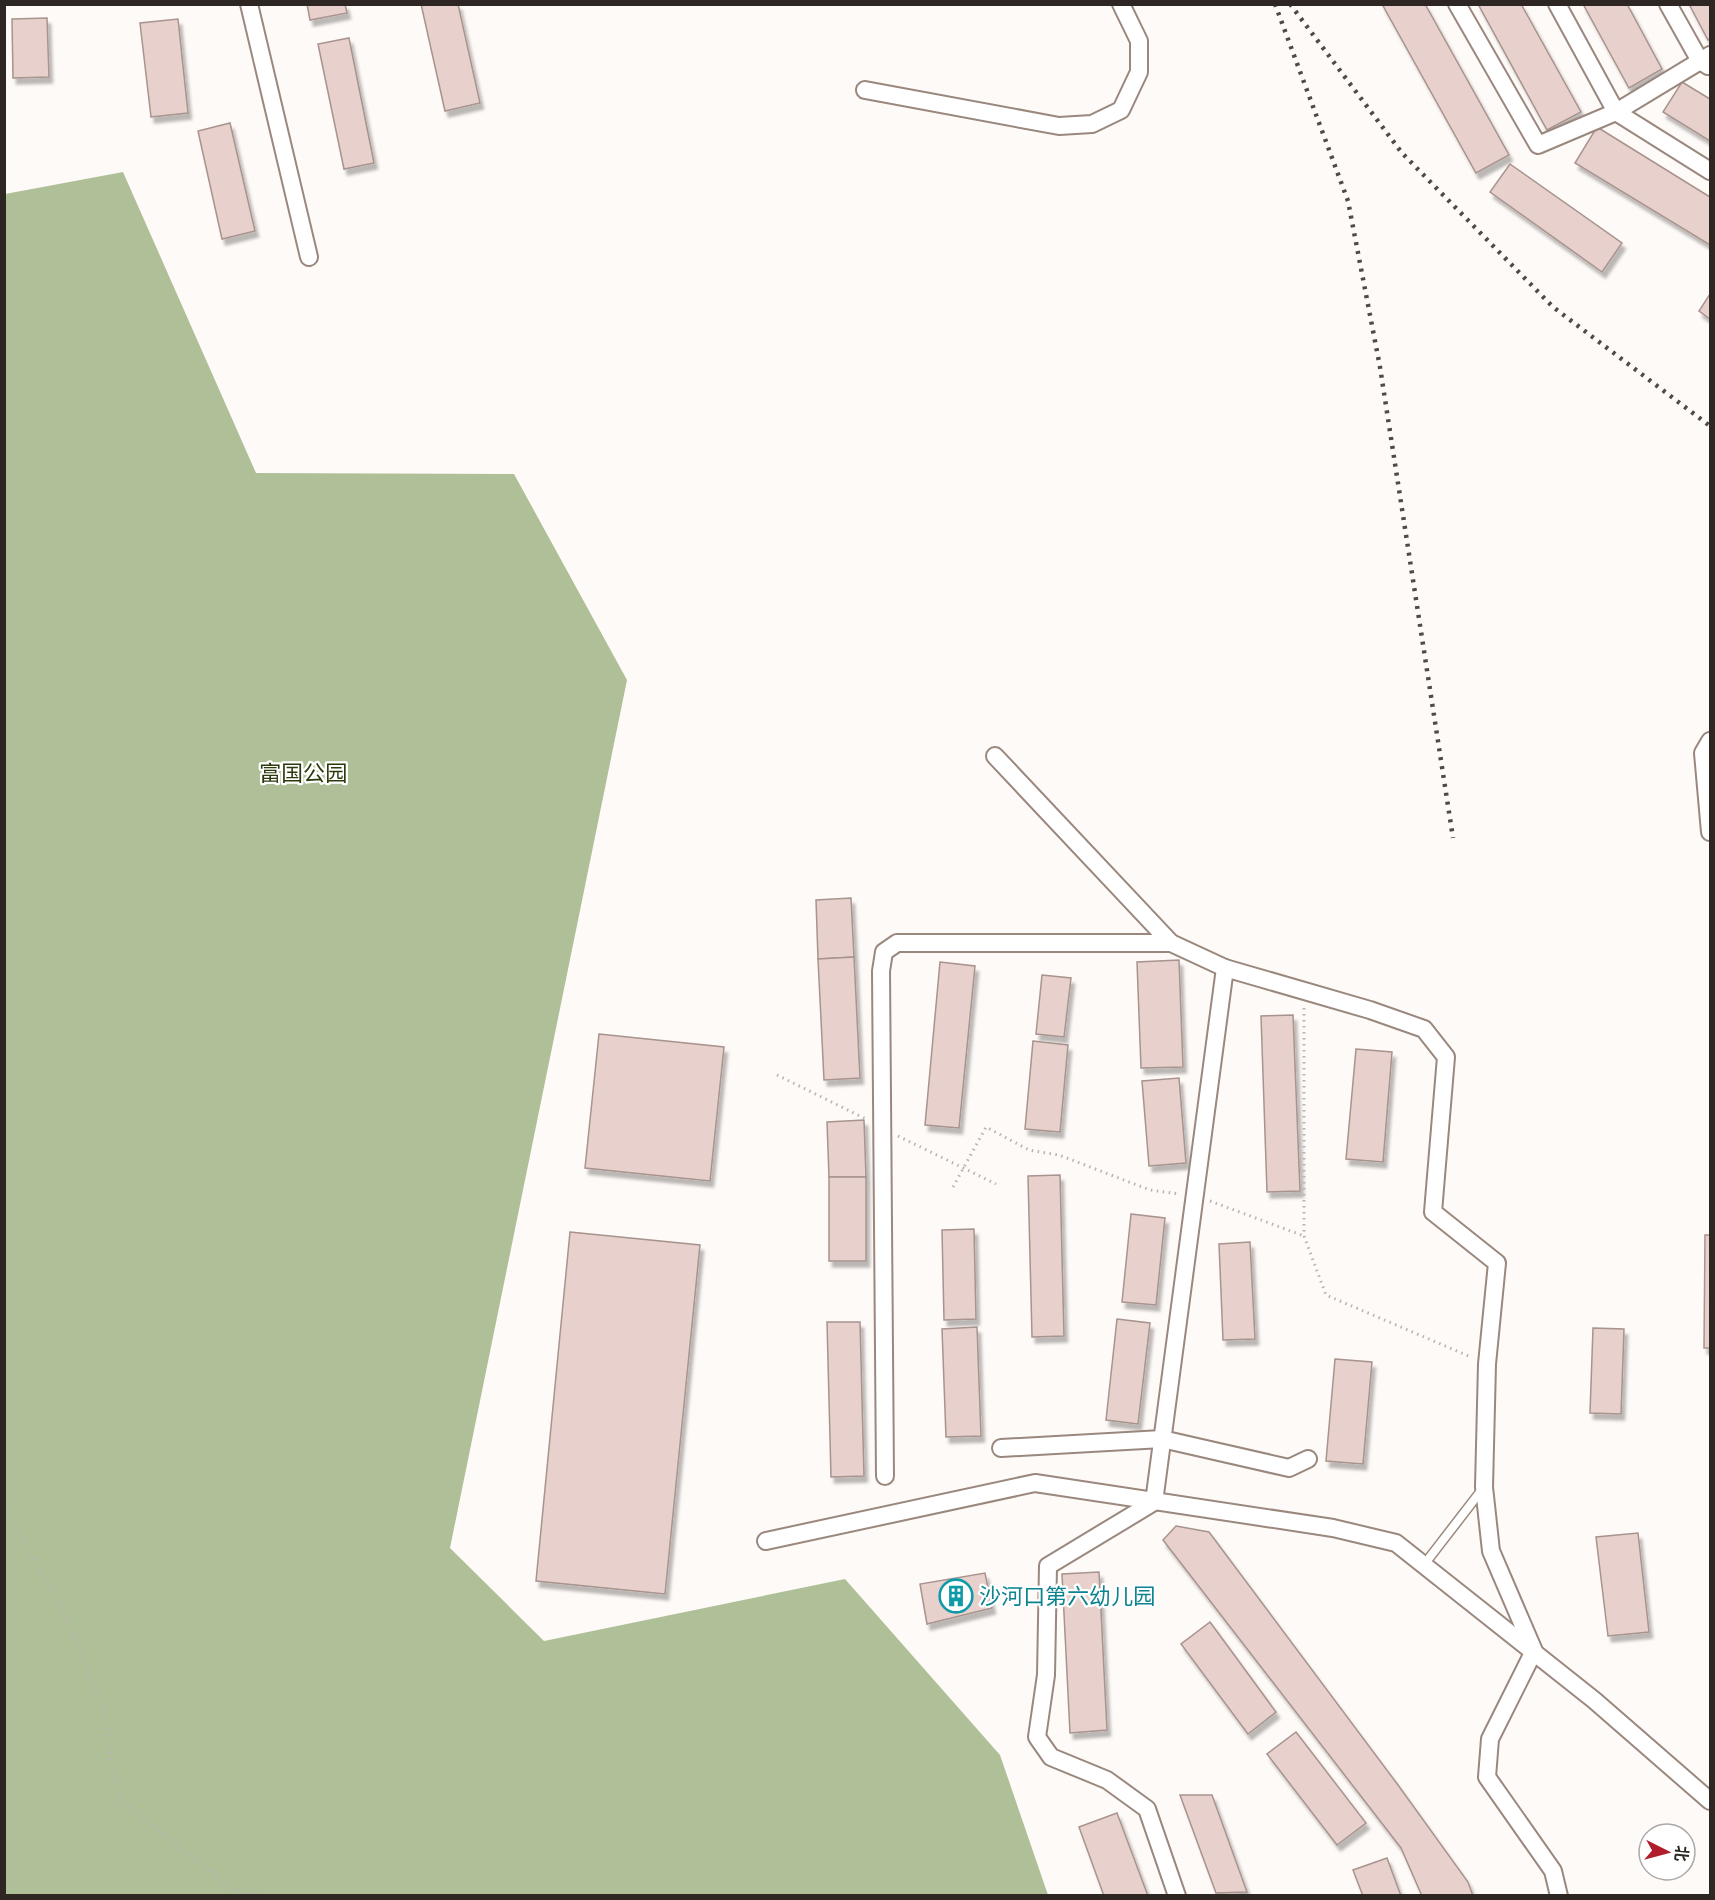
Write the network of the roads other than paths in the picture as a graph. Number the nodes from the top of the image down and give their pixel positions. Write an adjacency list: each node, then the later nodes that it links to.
1 (249, 4): 10 (street)
2 (1121, 4): 7 (street)
3 (1457, 4): 8 (street)
4 (1557, 4): 8 (street)
5 (1668, 4): 6 (street)
6 (1707, 62): 8 (street)
7 (865, 90)
8 (1616, 112): 9 (street)
9 (1710, 171)
10 (309, 257)
11 (1710, 741): 13 (street)
12 (995, 756): 14 (street)
13 (1710, 832)
14 (1171, 943): 15 (street); 19 (street)
15 (1225, 968): 16 (street); 20 (street)
16 (1162, 1439): 17 (street); 18 (street); 21 (street)
17 (1001, 1448)
18 (1308, 1459)
19 (885, 1476)
20 (1484, 1487): 23 (lane); 24 (street)
21 (1154, 1502): 22 (street); 23 (street); 26 (street)
22 (766, 1541)
23 (1423, 1566): 24 (street)
24 (1534, 1652): 25 (street); 27 (street)
25 (1710, 1801)
26 (1177, 1896)
27 (1559, 1896)

